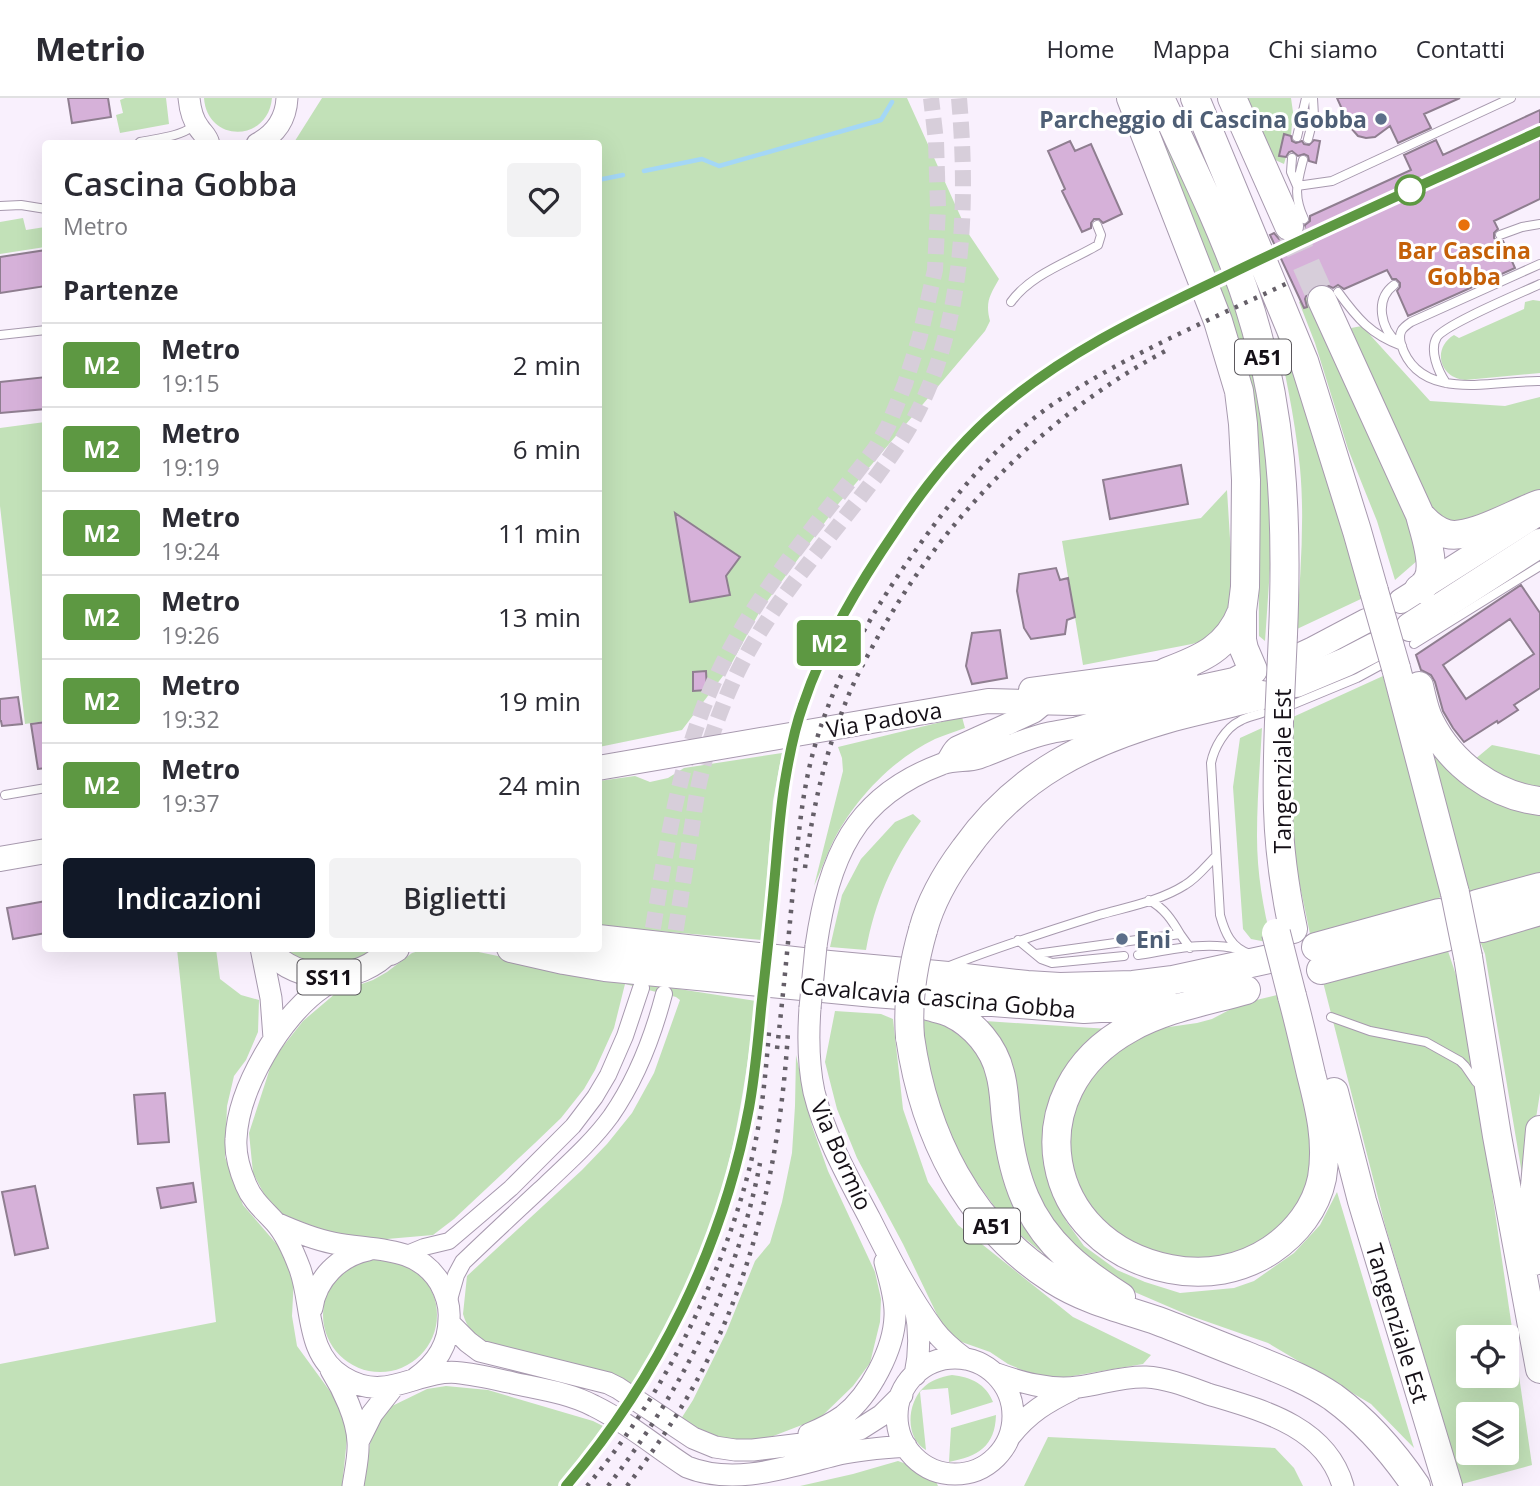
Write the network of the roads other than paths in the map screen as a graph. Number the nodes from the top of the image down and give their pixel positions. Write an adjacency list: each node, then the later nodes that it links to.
1 (189, 98): 10 (main road)
2 (287, 98): 14 (main road)
3 (1131, 98): 41 (highway)
4 (1160, 98): 43 (highway, Tangenziale Est / A51)
5 (1195, 98): 42 (highway, A51)
6 (1232, 98): 20 (highway)
7 (1306, 98): 11 (lane)
8 (1313, 98): 12 (lane)
9 (1511, 98): 17 (lane)
10 (208, 137): 13 (lane)
11 (1297, 137)
12 (1308, 139)
13 (152, 140)
14 (264, 140)
15 (1292, 158): 17 (lane)
16 (1303, 160): 17 (lane)
17 (1297, 187): 20 (lane)
18 (0, 206): 19 (lane)
19 (42, 208)
20 (1296, 222)
21 (1540, 224): 23 (lane)
22 (1097, 225): 30 (lane)
23 (1500, 235)
24 (1540, 264): 33 (lane)
25 (1540, 284): 27 (lane)
26 (1394, 285): 33 (lane)
27 (1528, 290): 28 (lane); 35 (lane)
28 (1540, 291)
29 (1330, 296): 33 (lane); 38 (highway)
30 (1011, 302)
31 (42, 330): 32 (lane)
32 (0, 335)
33 (1402, 346): 35 (lane)
34 (1540, 381): 35 (lane)
35 (1446, 383)
36 (1540, 504): 38 (highway)
37 (1540, 513): 42 (main road)
38 (1420, 515): 42 (highway)
39 (1540, 543): 42 (highway)
40 (1540, 566): 42 (lane)
41 (1242, 611): 44 (highway); 46 (highway)
42 (1394, 627): 43 (main road); 46 (highway); 55 (highway, A51); 62 (highway, A51)
43 (1290, 645): 46 (highway, Tangenziale Est / A51, bridge)
44 (1166, 672): 45 (main road, Via Padova); 46 (main road, Via Padova)
45 (1069, 694): 47 (main road, Via Padova); 48 (main road); 49 (main road, Via Padova); 50 (main road)
46 (1273, 694): 47 (main road, Via Padova); 57 (lane); 75 (highway, Tangenziale Est / A51); 93 (highway, A51, bridge)
47 (1151, 698): 50 (main road, Via Bormio)
48 (994, 701): 49 (main road, Via Padova); 52 (main road, Via Padova)
49 (1046, 702): 51 (main road, Via Bormio)
50 (1050, 733): 51 (main road, Via Bormio)
51 (945, 763): 87 (main road, Via Bormio, bridge)
52 (602, 767)
53 (42, 789): 54 (lane)
54 (5, 795)
55 (1540, 801)
56 (42, 852): 58 (main road)
57 (1216, 856): 60 (lane); 67 (lane)
58 (0, 859)
59 (1540, 887): 62 (highway)
60 (1149, 900): 63 (lane); 65 (lane)
61 (1540, 911): 62 (highway)
62 (1460, 915): 75 (highway); 94 (highway, A51, bridge)
63 (1180, 934): 66 (lane); 72 (lane)
64 (602, 939): 76 (highway, Cavalcavia Cascina Gobba)
65 (1018, 940): 72 (lane); 76 (lane)
66 (1190, 948): 67 (lane); 73 (lane)
67 (1237, 949): 75 (lane)
68 (265, 952): 83 (main road)
69 (269, 952): 77 (main road, SS11)
70 (388, 952): 77 (main road, SS11)
71 (527, 952): 80 (highway, Cavalcavia Cascina Gobba)
72 (1036, 954): 74 (lane)
73 (1138, 954)
74 (1124, 956)
75 (1295, 963): 76 (highway, Cavalcavia Cascina Gobba); 79 (highway, Cavalcavia Cascina Gobba); 79 (highway); 113 (highway, Tangenziale Est / A51)
76 (929, 974)
77 (349, 975): 83 (main road)
78 (641, 988): 89 (street)
79 (1246, 990): 80 (highway, Cavalcavia Cascina Gobba)
80 (874, 993): 93 (highway)
81 (664, 994): 91 (street)
82 (1331, 1017): 84 (lane)
83 (274, 1038): 86 (main road)
84 (1476, 1082)
85 (1540, 1130): 94 (highway)
86 (276, 1223): 88 (main road); 92 (main road)
87 (879, 1236): 90 (main road, Via Bormio); 105 (main road)
88 (377, 1249): 89 (main road); 92 (main road)
89 (407, 1254): 91 (main road)
90 (913, 1298): 95 (main road, Via Bormio); 98 (main road, Via Bormio)
91 (449, 1313): 99 (main road); 105 (main road)
92 (311, 1316): 96 (main road)
93 (1171, 1326): 112 (highway, A51)
94 (1538, 1357)
95 (965, 1359): 97 (main road); 98 (main road)
96 (328, 1365): 99 (main road); 103 (main road)
97 (994, 1373): 100 (main road); 102 (main road)
98 (915, 1375): 101 (main road)
99 (403, 1383): 103 (main road); 104 (main road)
100 (1076, 1388): 102 (main road); 111 (main road)
101 (902, 1395): 104 (main road); 105 (main road)
102 (1009, 1437): 106 (main road)
103 (358, 1441): 108 (main road)
104 (906, 1446): 107 (main road)
105 (767, 1448)
106 (987, 1464): 107 (main road); 110 (main road)
107 (935, 1470): 109 (main road)
108 (353, 1486)
109 (953, 1486)
110 (975, 1486)
111 (1343, 1486)
112 (1416, 1486)
113 (1448, 1486)

